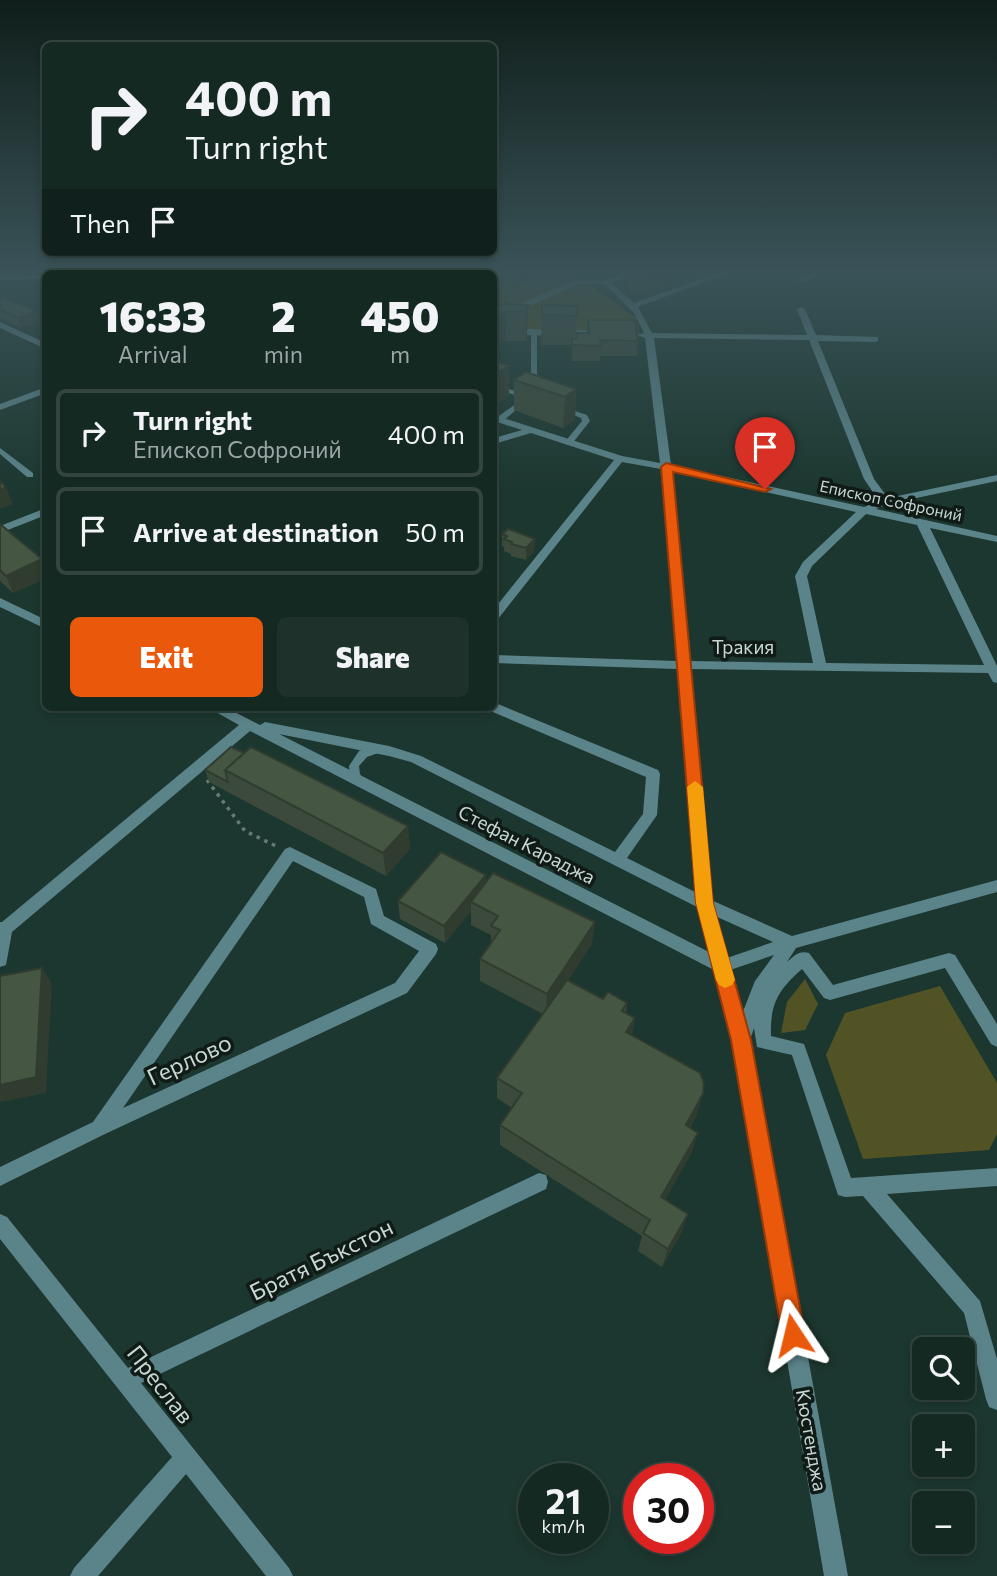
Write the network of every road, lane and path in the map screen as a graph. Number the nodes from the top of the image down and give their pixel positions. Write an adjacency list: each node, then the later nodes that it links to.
1 (534, 347): 6 (lane)
2 (650, 347): 17 (street, Кюстенджа)
3 (814, 347): 20 (street)
4 (497, 387): 6 (lane)
5 (42, 391): 9 (street)
6 (529, 397): 7 (lane); 10 (lane)
7 (540, 401)
8 (551, 405): 14 (lane)
9 (0, 407)
10 (497, 418)
11 (497, 419): 12 (street, Епископ Софроний)
12 (530, 431): 13 (street); 14 (street, Епископ Софроний)
13 (497, 440)
14 (568, 443): 16 (street, Епископ Софроний)
15 (0, 450): 18 (lane)
16 (620, 459): 17 (street, Епископ Софроний); 27 (street)
17 (666, 467): 21 (street, Епископ Софроний); 30 (street, Кюстенджа)
18 (30, 475)
19 (997, 478): 20 (street)
20 (885, 502): 21 (street)
21 (863, 511): 23 (street, Епископ Софроний); 31 (street)
22 (42, 514): 24 (street)
23 (921, 521): 25 (street, Епископ Софроний); 32 (street)
24 (0, 530)
25 (997, 539)
26 (0, 602): 28 (street)
27 (497, 607)
28 (42, 623)
29 (497, 659): 30 (street, Тракия)
30 (685, 665): 31 (street, Тракия); 43 (street, Кюстенджа)
31 (820, 666): 32 (street, Тракия)
32 (995, 674)
33 (497, 709): 41 (street)
34 (223, 711): 36 (street, Стефан Караджа)
35 (246, 711): 36 (street)
36 (243, 720): 37 (street, Стефан Караджа); 38 (street); 39 (street, Стефан Караджа)
37 (377, 749): 39 (lane); 41 (street, Стефан Караджа)
38 (198, 767): 40 (path); 44 (street)
39 (361, 783): 47 (street, Стефан Караджа)
40 (290, 853): 50 (street); 50 (street, Герлово)
41 (617, 860): 43 (street, Стефан Караджа)
42 (997, 886): 45 (street)
43 (705, 903): 45 (street, Стефан Караджа); 47 (street, Кюстенджа)
44 (3, 929): 46 (street)
45 (791, 943): 47 (street); 49 (street)
46 (0, 960)
47 (722, 966): 49 (street, Кюстенджа)
48 (997, 1039): 54 (street)
49 (741, 1040): 61 (street, Кюстенджа)
50 (99, 1128): 51 (street, Герлово)
51 (0, 1177)
52 (997, 1177): 54 (street)
53 (539, 1182): 56 (street, Братя Бъкстон)
54 (866, 1186): 57 (street)
55 (0, 1224): 56 (street, Преслав)
56 (125, 1380): 58 (street, Преслав)
57 (997, 1399)
58 (186, 1457): 59 (street); 60 (street, Преслав)
59 (82, 1576)
60 (281, 1576)
61 (836, 1576)

